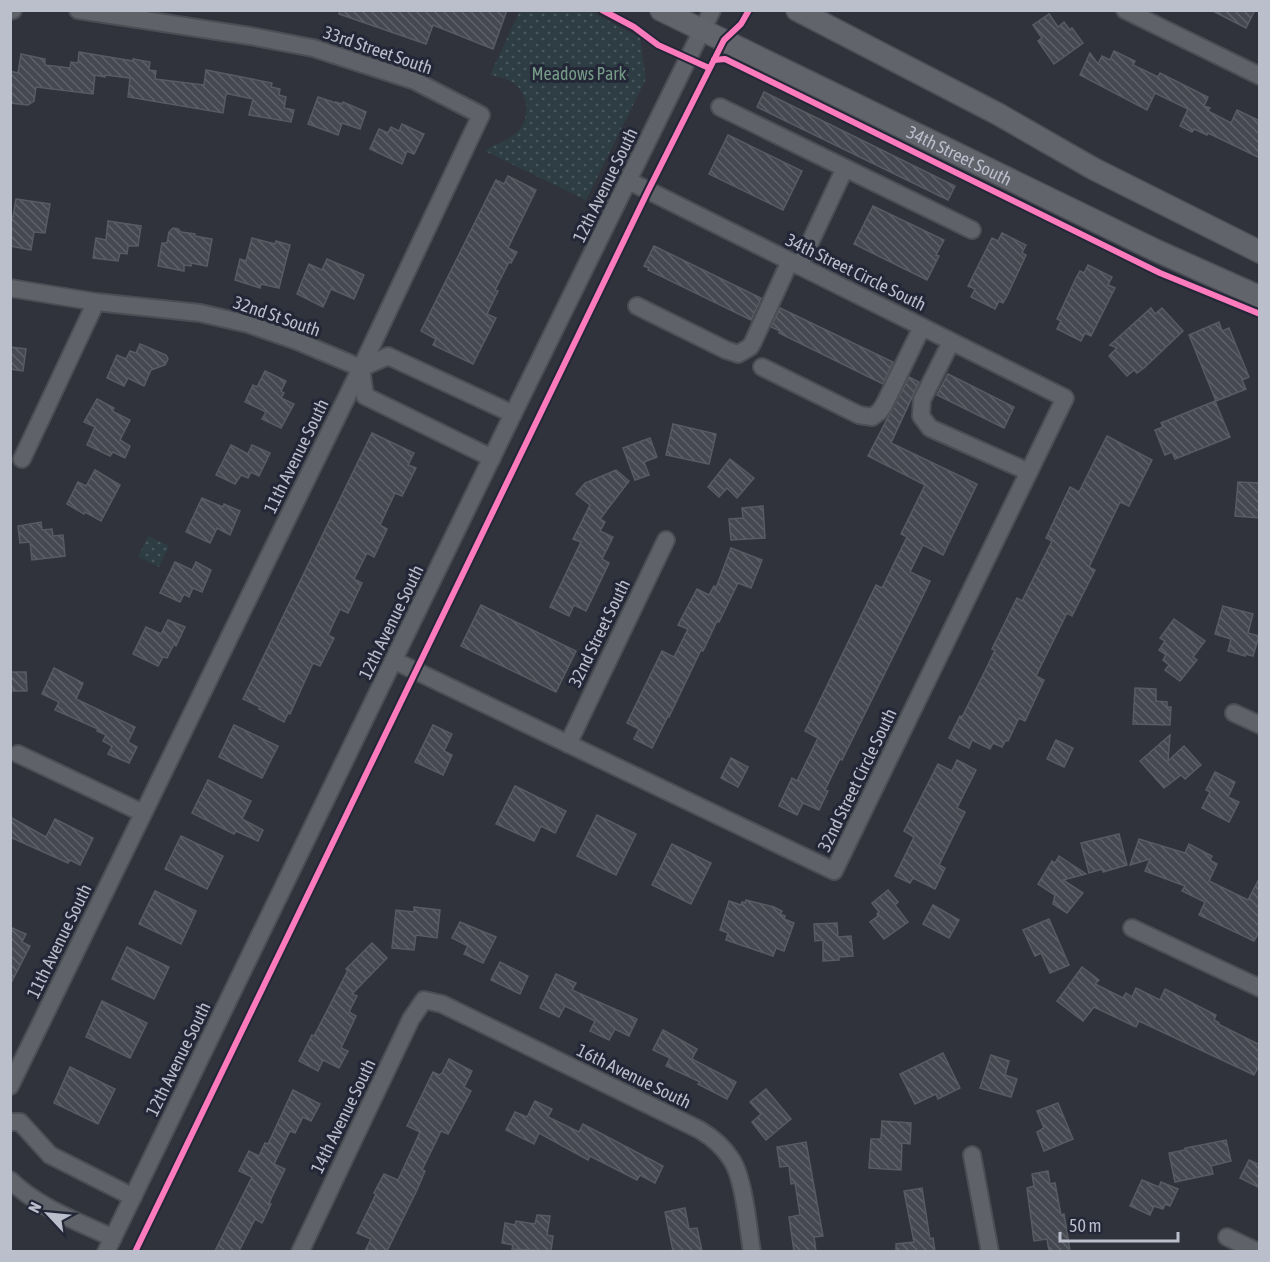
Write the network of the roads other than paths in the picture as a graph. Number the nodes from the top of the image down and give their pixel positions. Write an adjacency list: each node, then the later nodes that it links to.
1 (78, 10): 9 (street, 33rd Street South)
2 (661, 10): 6 (main road, 34th Street South)
3 (712, 10): 6 (street, 12th Avenue South)
4 (797, 10): 13 (main road)
5 (1125, 10): 7 (street)
6 (703, 30): 11 (street, 12th Avenue South); 16 (main road, 34th Street South)
7 (1260, 76)
8 (720, 107): 10 (street)
9 (482, 116): 22 (street, 11th Avenue South)
10 (845, 168): 12 (street); 14 (street)
11 (629, 181): 14 (street, 34th Street Circle South); 24 (street, 12th Avenue South)
12 (972, 230)
13 (1260, 252)
14 (794, 263): 18 (street); 19 (street, 34th Street Circle South)
15 (10, 288): 17 (street, 32nd St South)
16 (1260, 297)
17 (96, 302): 22 (street, 32nd St South); 26 (street)
18 (637, 306)
19 (922, 327): 20 (street, 34th Street Circle South); 21 (street)
20 (951, 342): 23 (street, 34th Street Circle South); 27 (street)
21 (762, 367)
22 (361, 368): 24 (street); 25 (street); 34 (street, 11th Avenue South)
23 (1065, 398): 27 (street, 32nd Street Circle South)
24 (513, 414): 25 (street, 12th Avenue South)
25 (492, 458): 29 (street, 12th Avenue South)
26 (22, 459)
27 (1029, 472): 32 (street, 32nd Street Circle South)
28 (666, 540): 32 (street, 32nd Street South)
29 (395, 661): 32 (street, 32nd Street Circle South); 42 (street, 12th Avenue South)
30 (1234, 713): 31 (street)
31 (1260, 725)
32 (568, 744)
33 (18, 754): 34 (street)
34 (143, 813): 38 (street, 11th Avenue South)
35 (1132, 928): 36 (street)
36 (1260, 988)
37 (424, 1000): 45 (street, 14th Avenue South); 46 (street, 16th Avenue South)
38 (10, 1086)
39 (10, 1122): 42 (street)
40 (972, 1155): 47 (street)
41 (10, 1180): 44 (street)
42 (133, 1197): 44 (street, 12th Avenue South)
43 (1227, 1237): 48 (street)
44 (110, 1245)
45 (300, 1251)
46 (752, 1251)
47 (990, 1251)
48 (1258, 1251)

